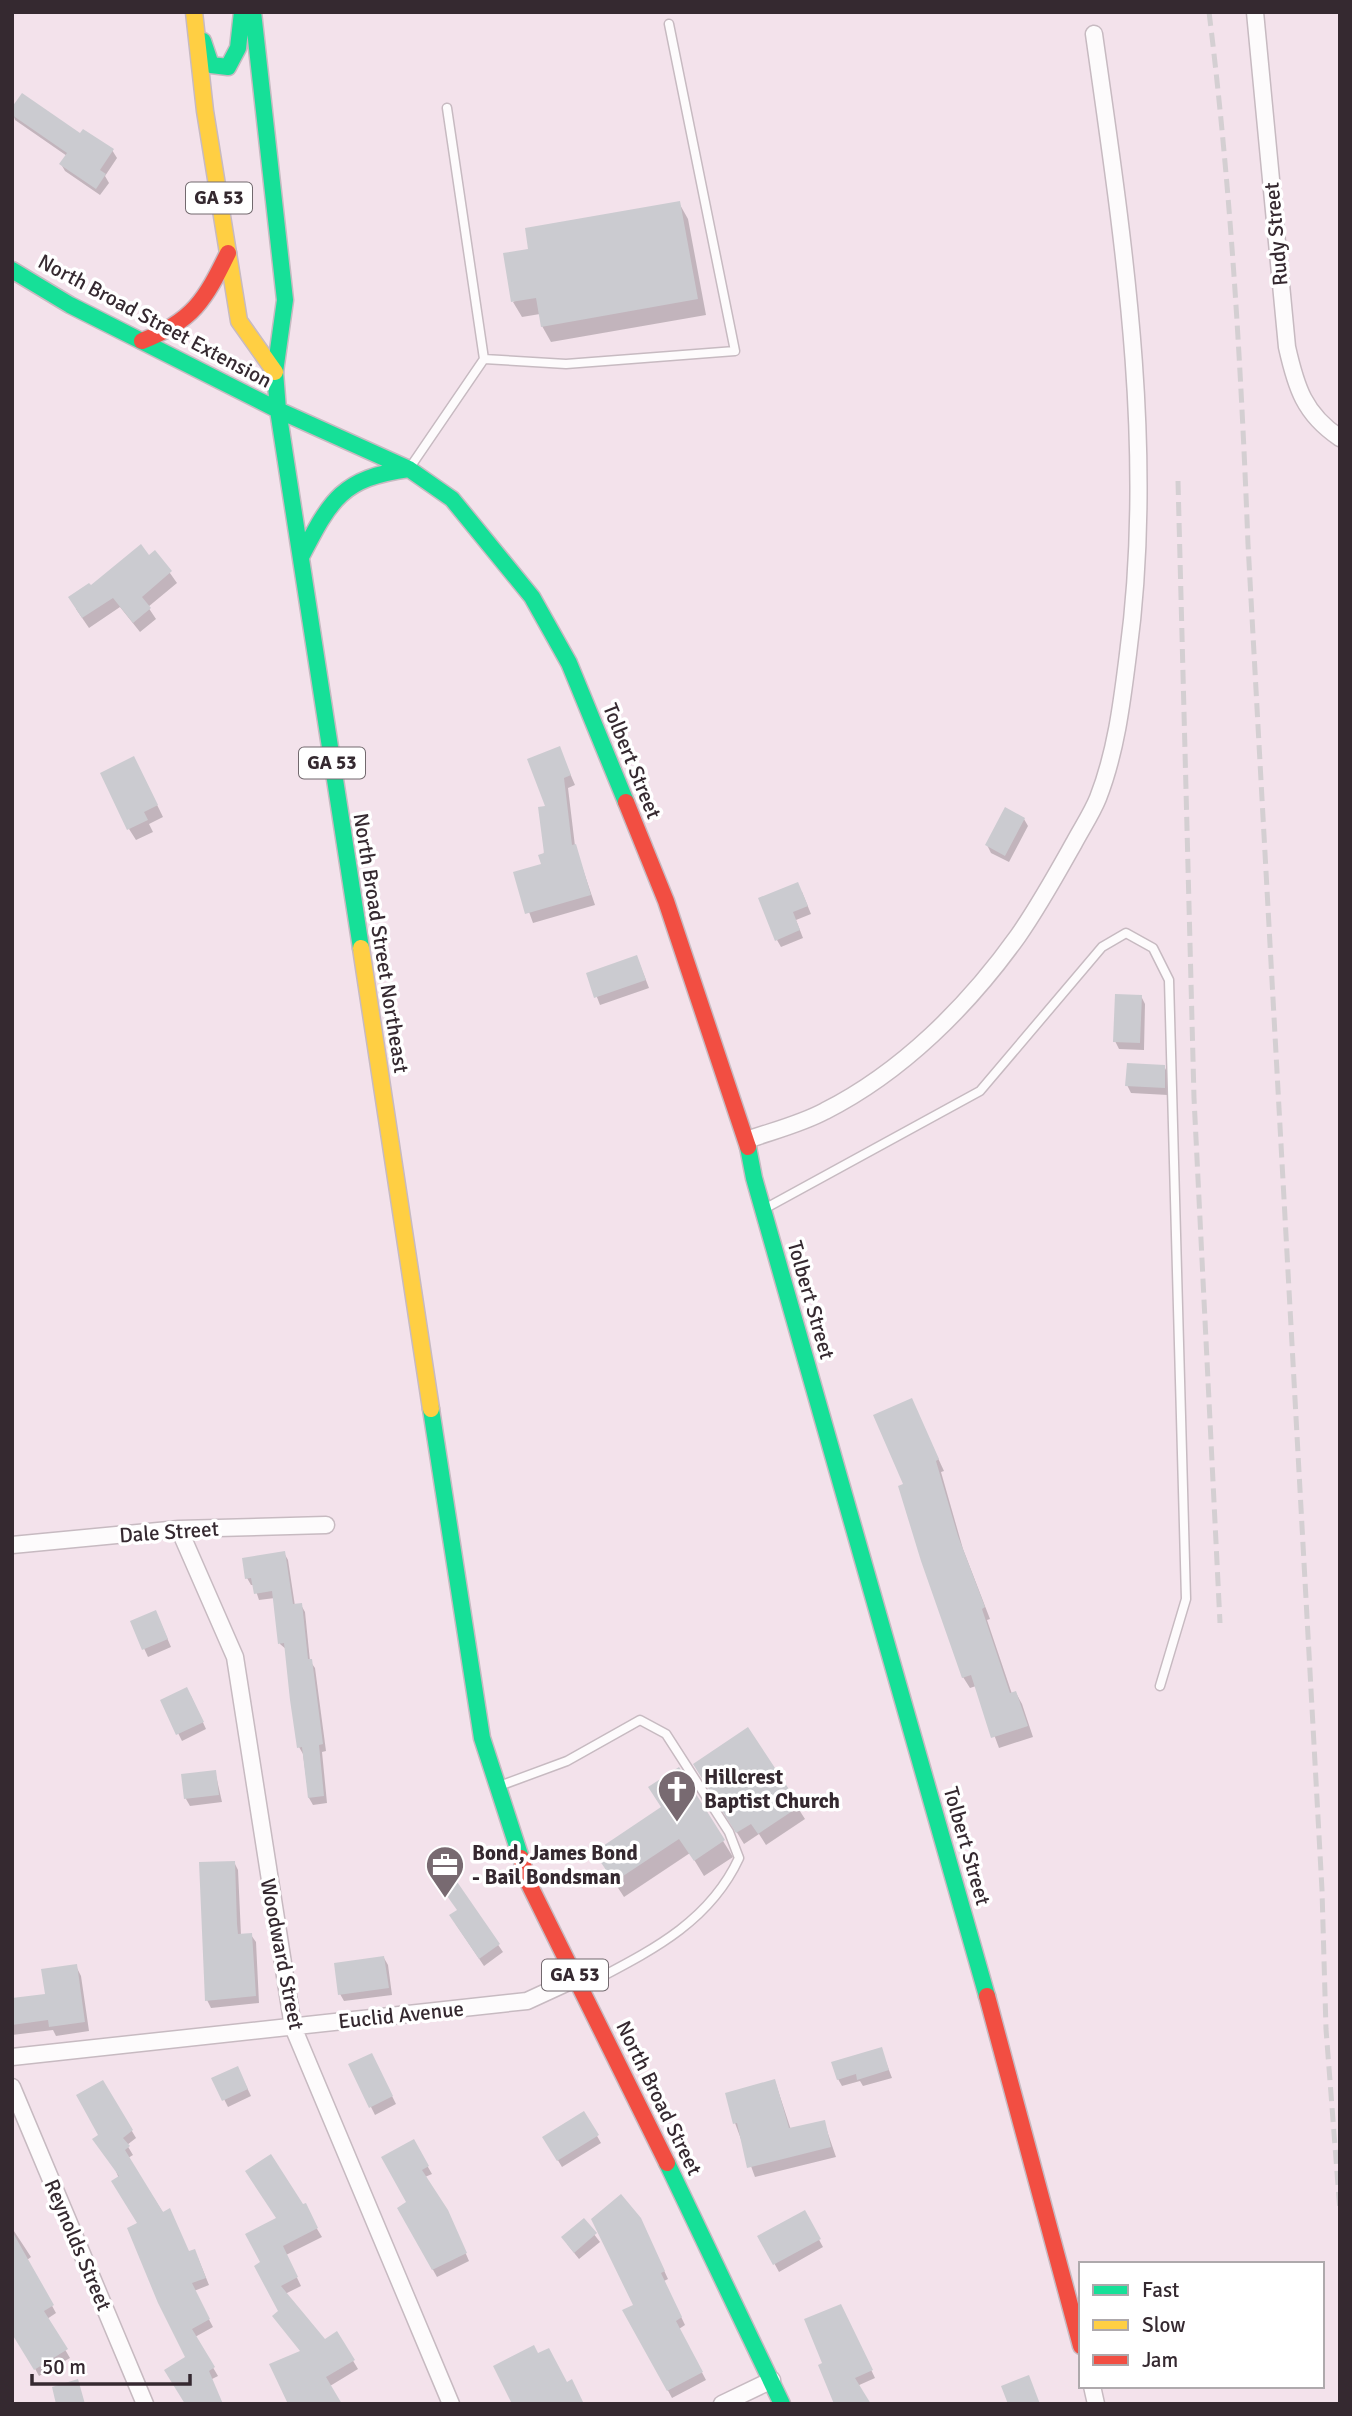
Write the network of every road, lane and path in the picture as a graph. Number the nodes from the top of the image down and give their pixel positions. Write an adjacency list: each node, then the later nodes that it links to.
1 (195, 12): 2 (main road); 8 (main road, GA 53)
2 (242, 12)
3 (253, 12): 12 (main road, GA 53)
4 (1255, 12): 14 (street, Rudy Street)
5 (669, 24): 11 (lane)
6 (1094, 34): 17 (street)
7 (447, 108): 11 (lane)
8 (228, 253): 10 (main road); 12 (main road, GA 53)
9 (12, 270): 10 (main road, North Broad Street Extension)
10 (142, 341): 13 (main road, North Broad Street Extension)
11 (484, 359): 15 (lane)
12 (275, 372): 13 (main road, North Broad Street Northeast / GA 53)
13 (278, 410): 15 (main road, Tolbert Street); 16 (main road, North Broad Street Northeast / GA 53)
14 (1340, 438)
15 (409, 469): 16 (main road); 17 (main road, Tolbert Street)
16 (300, 557): 19 (main road, North Broad Street Northeast / GA 53)
17 (747, 1140): 18 (main road, Tolbert Street)
18 (763, 1209): 23 (lane); 29 (main road, Tolbert Street)
19 (446, 1521): 24 (main road, North Broad Street / GA 53)
20 (326, 1525): 21 (street, Dale Street)
21 (179, 1529): 22 (street, Dale Street); 26 (street, Woodward Street)
22 (12, 1545)
23 (1160, 1686)
24 (497, 1787): 25 (main road, North Broad Street / GA 53); 25 (lane)
25 (579, 1983): 26 (street, Euclid Avenue); 30 (main road, North Broad Street / GA 53)
26 (293, 2027): 27 (street, Euclid Avenue); 32 (street, Woodward Street)
27 (12, 2057)
28 (12, 2087): 31 (street, Reynolds Street)
29 (1079, 2339)
30 (772, 2380): 33 (street); 34 (main road, North Broad Street / GA 53)
31 (145, 2404)
32 (451, 2404)
33 (722, 2404)
34 (782, 2404)

